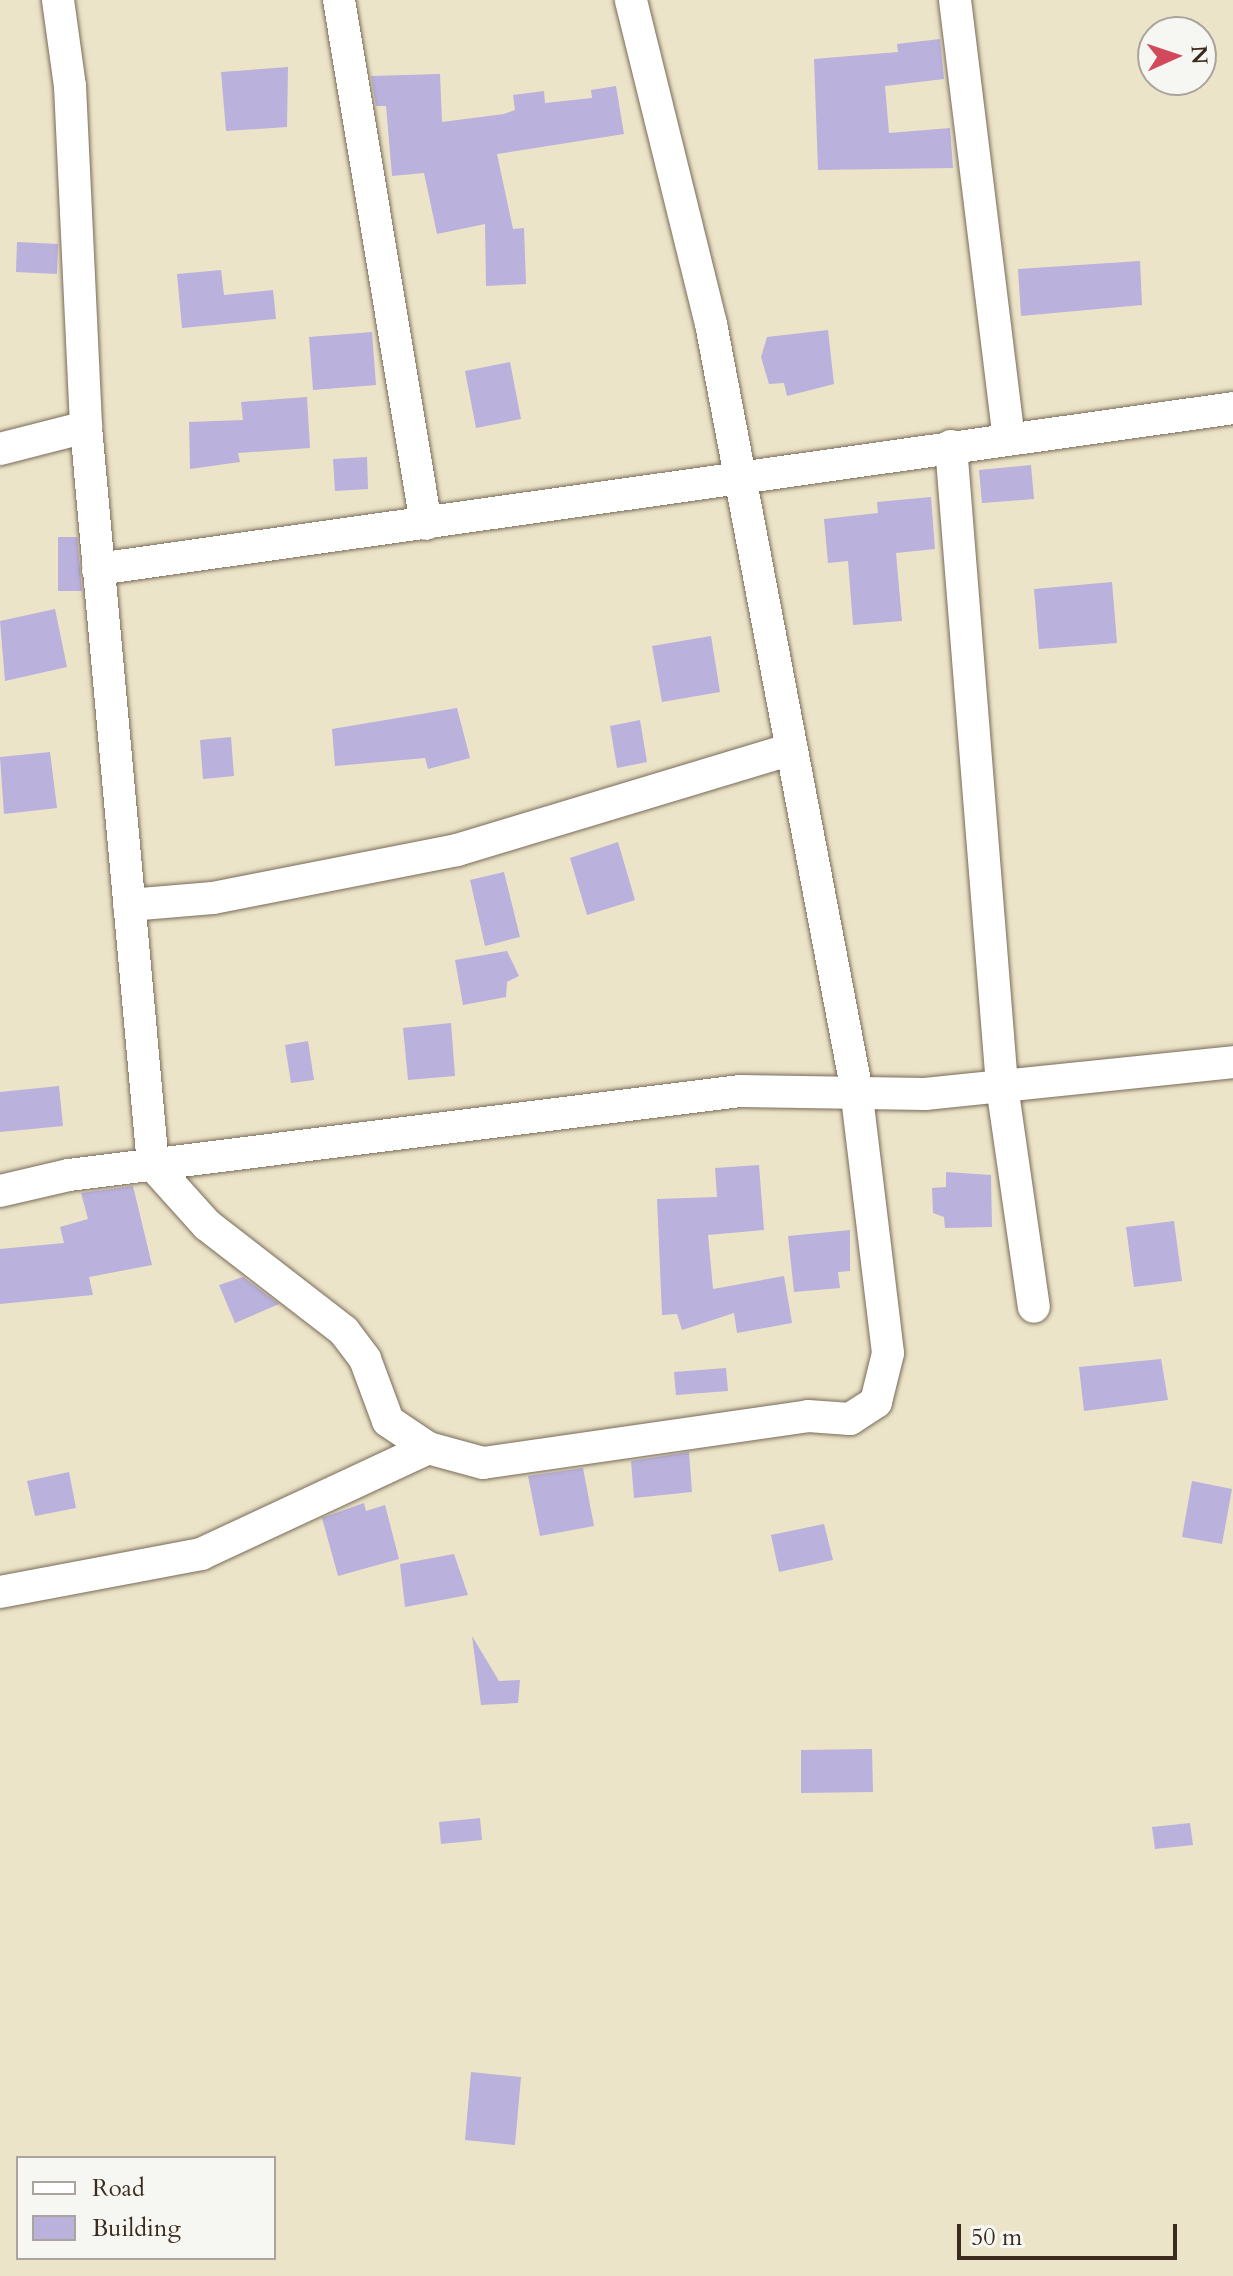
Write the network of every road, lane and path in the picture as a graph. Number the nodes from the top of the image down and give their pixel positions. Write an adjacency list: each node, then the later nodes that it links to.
1 (58, 0): 6 (street)
2 (339, 0): 11 (street)
3 (631, 0): 10 (street)
4 (955, 0): 7 (street)
5 (1233, 408): 7 (street)
6 (86, 427): 9 (street); 12 (street)
7 (1009, 438): 8 (street)
8 (951, 446): 10 (street); 16 (street)
9 (0, 449)
10 (735, 479): 11 (street); 13 (street)
11 (426, 524): 12 (street)
12 (98, 569): 14 (street)
13 (789, 750): 14 (street); 17 (street)
14 (129, 905): 18 (street)
15 (1233, 1062): 16 (street)
16 (1002, 1086): 17 (street); 20 (street)
17 (856, 1087): 18 (street); 21 (street)
18 (153, 1165): 19 (street); 21 (street)
19 (0, 1191)
20 (1034, 1307)
21 (428, 1448): 22 (street)
22 (0, 1592)

